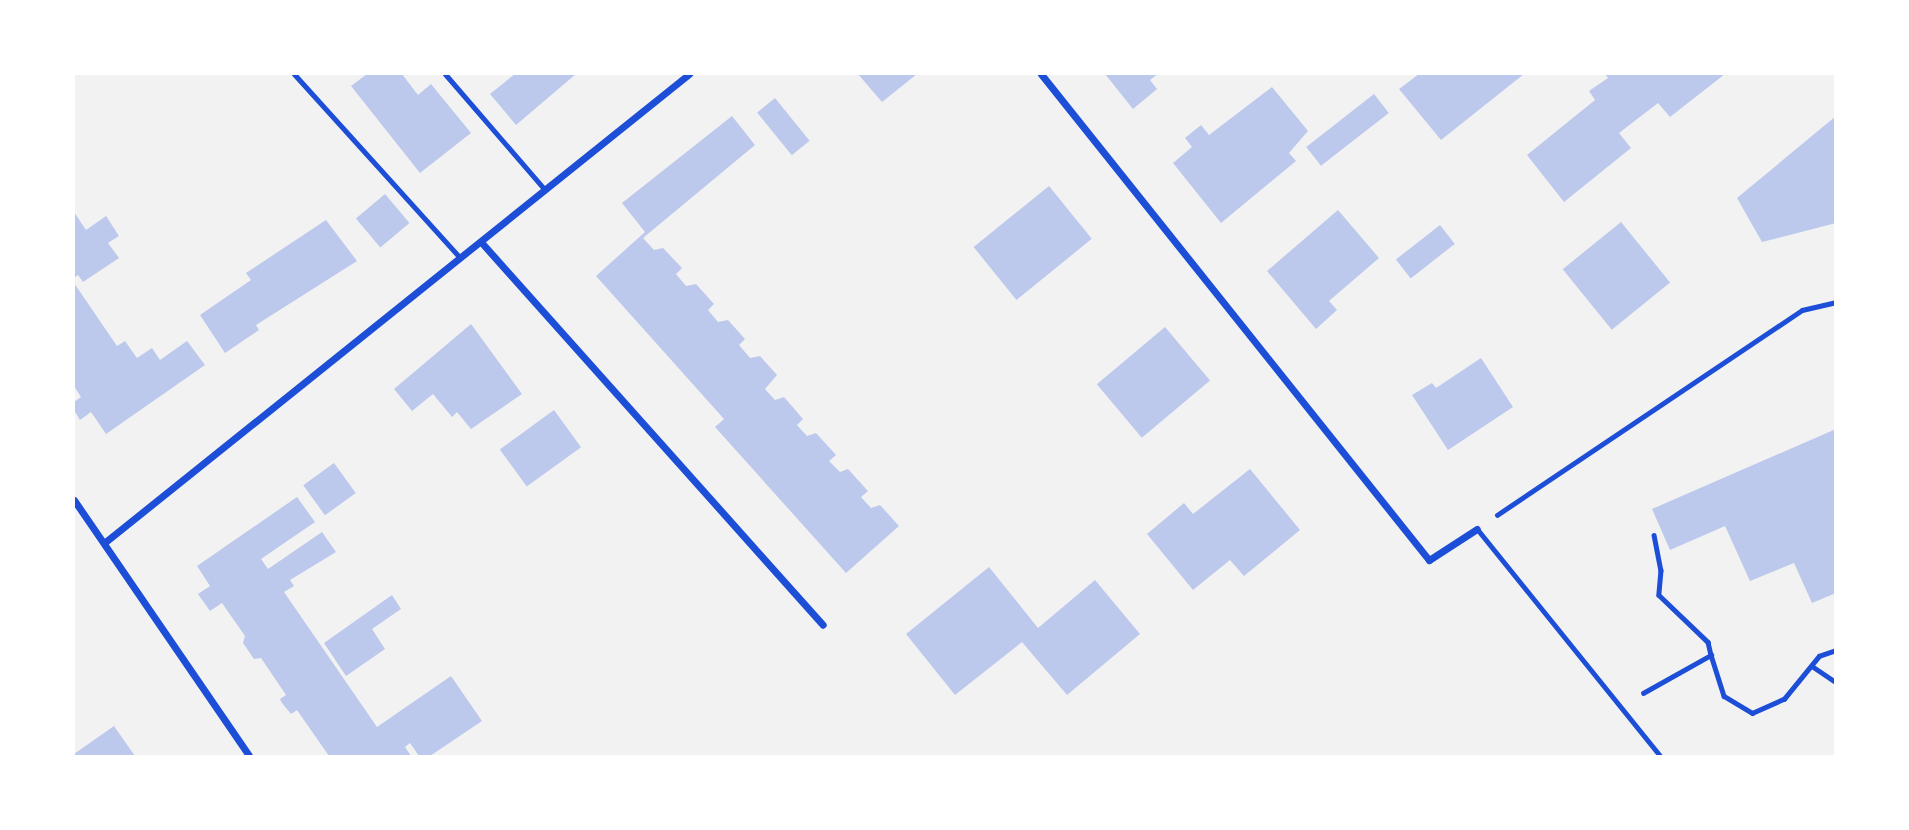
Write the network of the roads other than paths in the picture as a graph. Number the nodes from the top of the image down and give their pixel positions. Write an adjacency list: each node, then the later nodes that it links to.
1 (294, 74): 7 (lane)
2 (445, 74): 5 (lane)
3 (690, 74): 5 (street)
4 (1041, 74): 9 (street)
5 (545, 190): 6 (street)
6 (481, 242): 7 (street); 11 (street)
7 (460, 258): 10 (street)
8 (74, 500): 10 (street)
9 (1477, 529): 13 (lane)
10 (104, 543): 12 (street)
11 (823, 625)
12 (249, 757)
13 (1660, 757)

